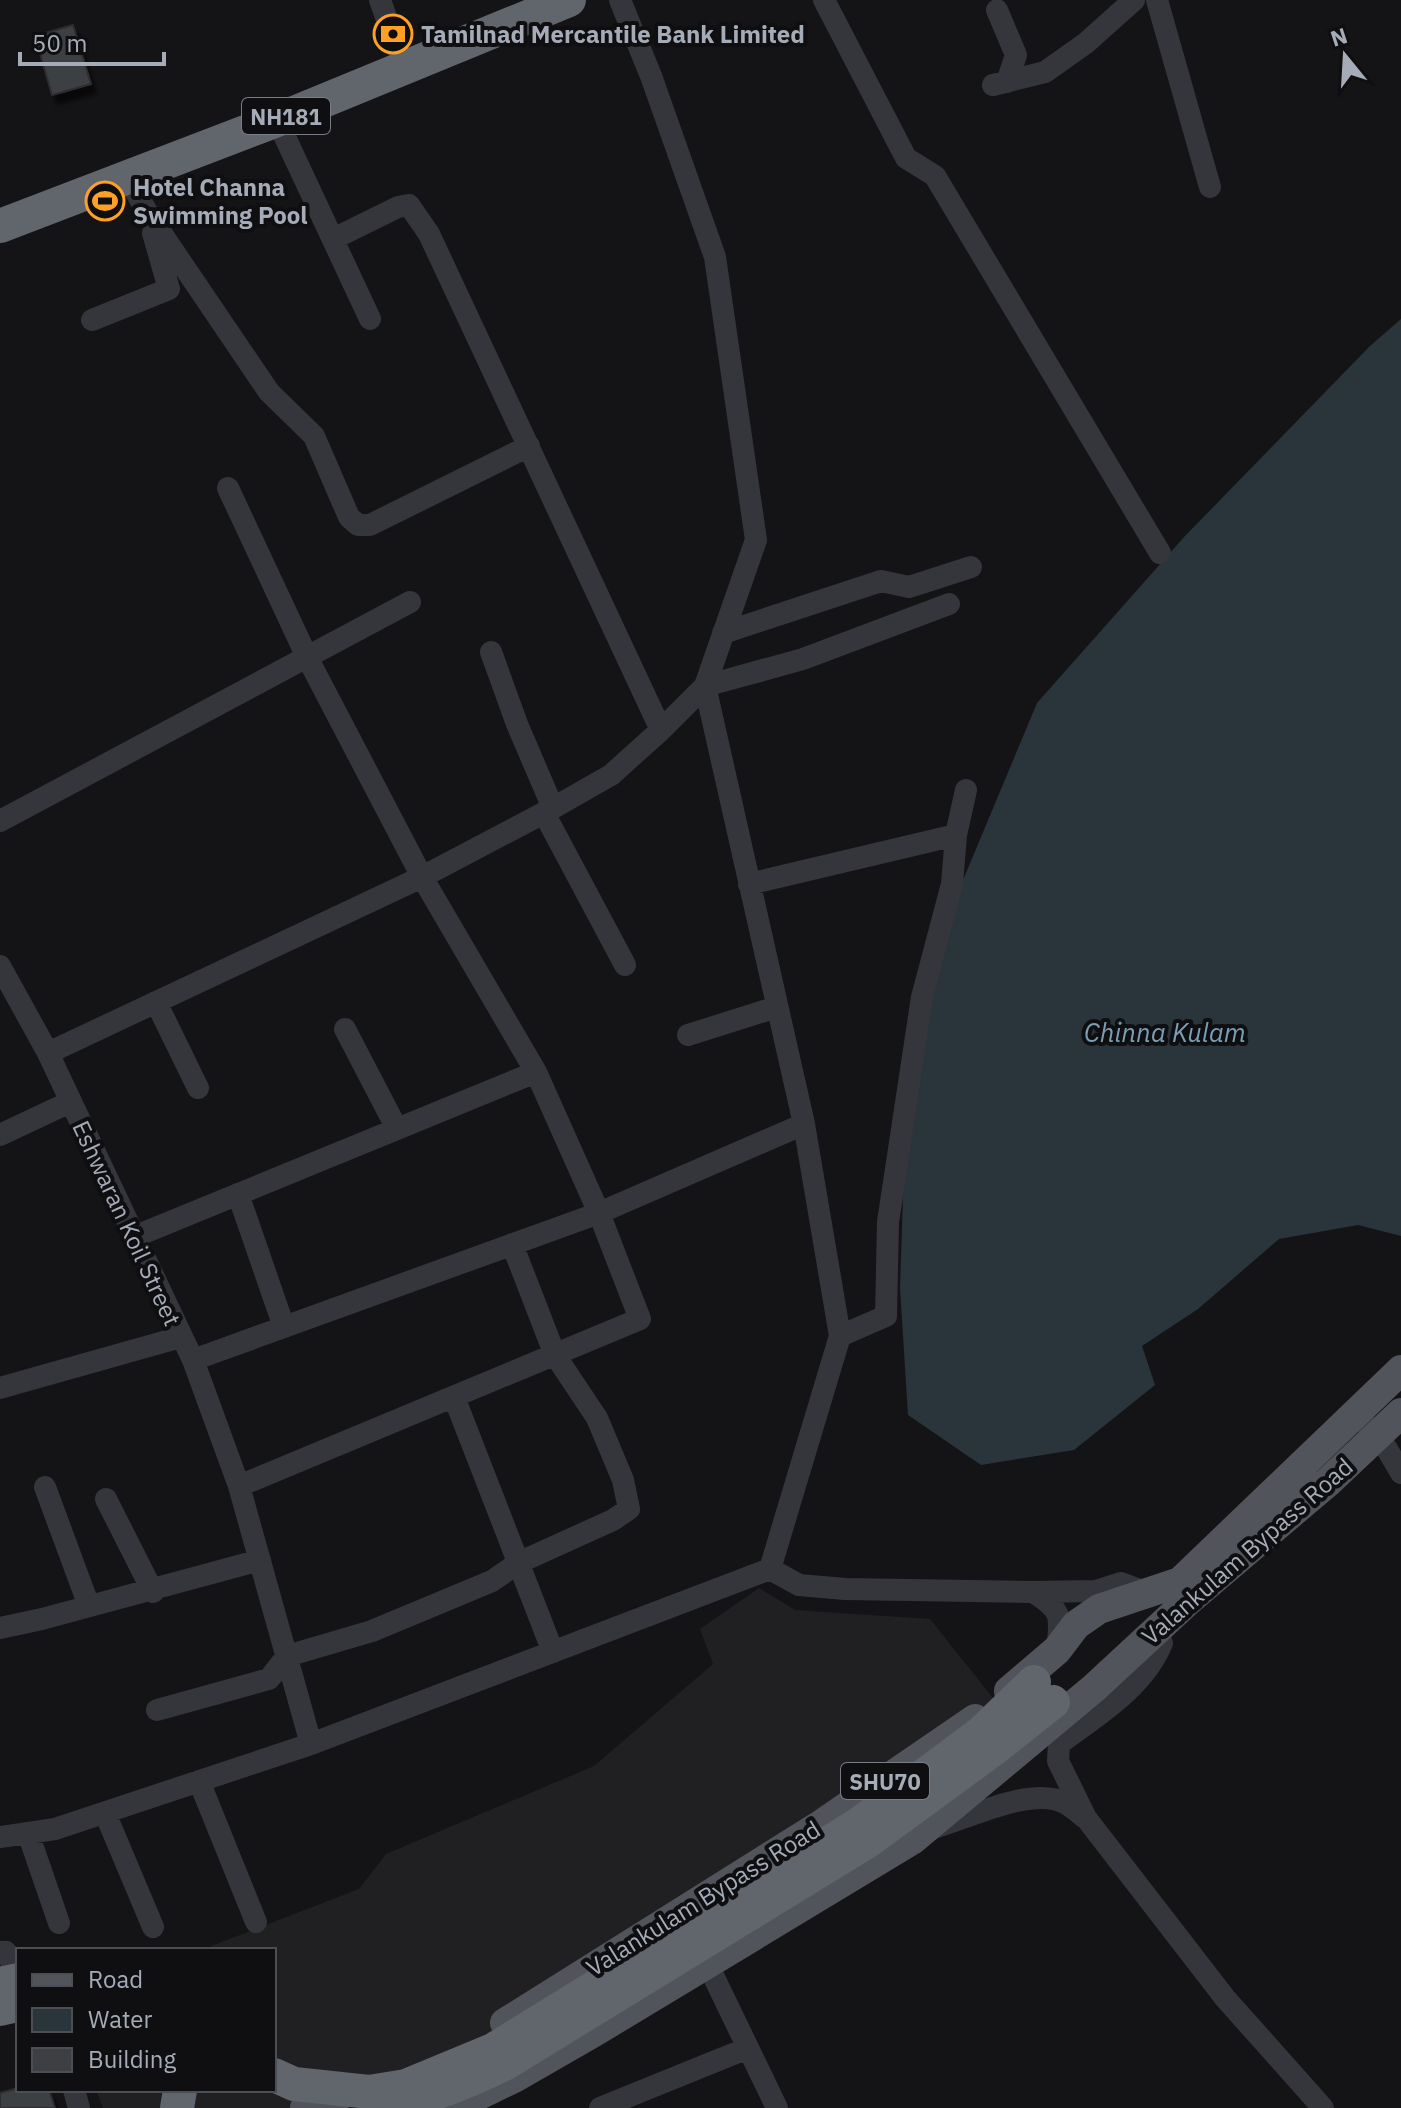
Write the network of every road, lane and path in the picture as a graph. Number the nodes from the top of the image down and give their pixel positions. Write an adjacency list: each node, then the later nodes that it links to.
1 (380, 0): 9 (street)
2 (515, 0): 9 (highway, NH181)
3 (569, 0): 10 (highway, NH181)
4 (620, 0): 25 (street)
5 (824, 0): 21 (street)
6 (1157, 0): 12 (street)
7 (1121, 5): 8 (street)
8 (997, 10)
9 (397, 48): 13 (highway, NH181)
10 (277, 120): 11 (highway, NH181); 16 (street)
11 (128, 178): 14 (street); 15 (highway, NH181)
12 (1210, 187)
13 (0, 206)
14 (147, 212): 18 (street); 19 (street)
15 (0, 226)
16 (333, 239): 17 (street); 19 (street)
17 (370, 319)
18 (92, 320)
19 (529, 446): 29 (street)
20 (228, 488): 27 (street)
21 (1160, 553)
22 (971, 567): 25 (street)
23 (410, 602): 27 (street)
24 (949, 604): 28 (street)
25 (723, 633): 28 (street)
26 (491, 652): 31 (street)
27 (307, 657): 32 (street); 34 (street)
28 (705, 686): 29 (street); 35 (street)
29 (661, 730): 31 (street)
30 (966, 790): 33 (street)
31 (549, 810): 34 (street); 36 (street)
32 (0, 821)
33 (956, 835): 35 (street); 54 (street)
34 (422, 877): 38 (street); 43 (street)
35 (749, 884): 39 (street)
36 (625, 965)
37 (0, 966): 42 (street, Eshwaran Koil Street)
38 (156, 1002): 42 (street); 44 (street)
39 (777, 1007): 41 (street); 46 (street)
40 (345, 1029): 47 (street)
41 (688, 1035)
42 (48, 1053): 45 (street, Eshwaran Koil Street)
43 (536, 1072): 47 (street); 50 (street)
44 (198, 1088)
45 (70, 1102): 48 (street); 51 (street, Eshwaran Koil Street)
46 (804, 1124): 50 (street); 54 (street)
47 (397, 1129): 49 (street)
48 (0, 1135)
49 (238, 1194): 51 (street); 53 (street)
50 (599, 1213): 52 (street); 56 (street)
51 (136, 1236): 55 (street, Eshwaran Koil Street)
52 (512, 1244): 53 (street); 56 (street)
53 (284, 1327): 57 (street)
54 (840, 1336): 70 (street)
55 (181, 1337): 57 (street, Eshwaran Koil Street); 59 (street)
56 (555, 1355): 60 (street); 69 (street)
57 (193, 1360): 65 (street, Eshwaran Koil Street)
58 (1401, 1370): 62 (main road, Valankulam Bypass Road / SHU70)
59 (0, 1388)
60 (454, 1397): 65 (street); 69 (street)
61 (1401, 1413): 63 (main road, Valankulam Bypass Road / SHU70)
62 (1354, 1414): 63 (street); 73 (main road, Valankulam Bypass Road / SHU70)
63 (1378, 1434): 64 (street); 73 (main road, Valankulam Bypass Road / SHU70)
64 (1401, 1473)
65 (239, 1486): 68 (street, Eshwaran Koil Street)
66 (45, 1487): 74 (street)
67 (106, 1499): 71 (street)
68 (260, 1560): 71 (street); 78 (street, Eshwaran Koil Street)
69 (518, 1563): 77 (street); 78 (street)
70 (770, 1569): 72 (street); 77 (street)
71 (153, 1591): 74 (street)
72 (1033, 1592): 73 (street); 79 (street)
73 (1162, 1596): 76 (main road, Valankulam Bypass Road / SHU70); 79 (main road, Valankulam Bypass Road / SHU70)
74 (89, 1606): 75 (street)
75 (0, 1628)
76 (1155, 1631): 79 (main road, Valankulam Bypass Road / SHU70); 84 (street)
77 (553, 1652): 81 (street)
78 (287, 1656): 80 (street); 81 (street, Eshwaran Koil Street)
79 (1052, 1680): 85 (main road, Valankulam Bypass Road / SHU70); 95 (highway, bridge); 97 (main road, Valankulam Bypass Road / SHU70); 99 (highway)
80 (157, 1710)
81 (311, 1744): 82 (street)
82 (199, 1781): 83 (street); 88 (street)
83 (105, 1813): 86 (street); 90 (street)
84 (1086, 1818): 85 (street); 103 (street)
85 (925, 1831): 92 (main road, Valankulam Bypass Road / SHU70)
86 (28, 1833): 87 (street); 89 (street)
87 (0, 1837)
88 (256, 1922)
89 (59, 1923)
90 (153, 1927)
91 (0, 1952): 93 (street)
92 (708, 1965): 94 (street); 100 (main road, Valankulam Bypass Road / SHU70)
93 (16, 1974)
94 (748, 2048): 101 (street); 102 (street)
95 (276, 2076)
96 (271, 2092): 98 (highway)
97 (305, 2108)
98 (332, 2108)
99 (366, 2108)
100 (452, 2108)
101 (600, 2108)
102 (777, 2108)
103 (1323, 2108)

